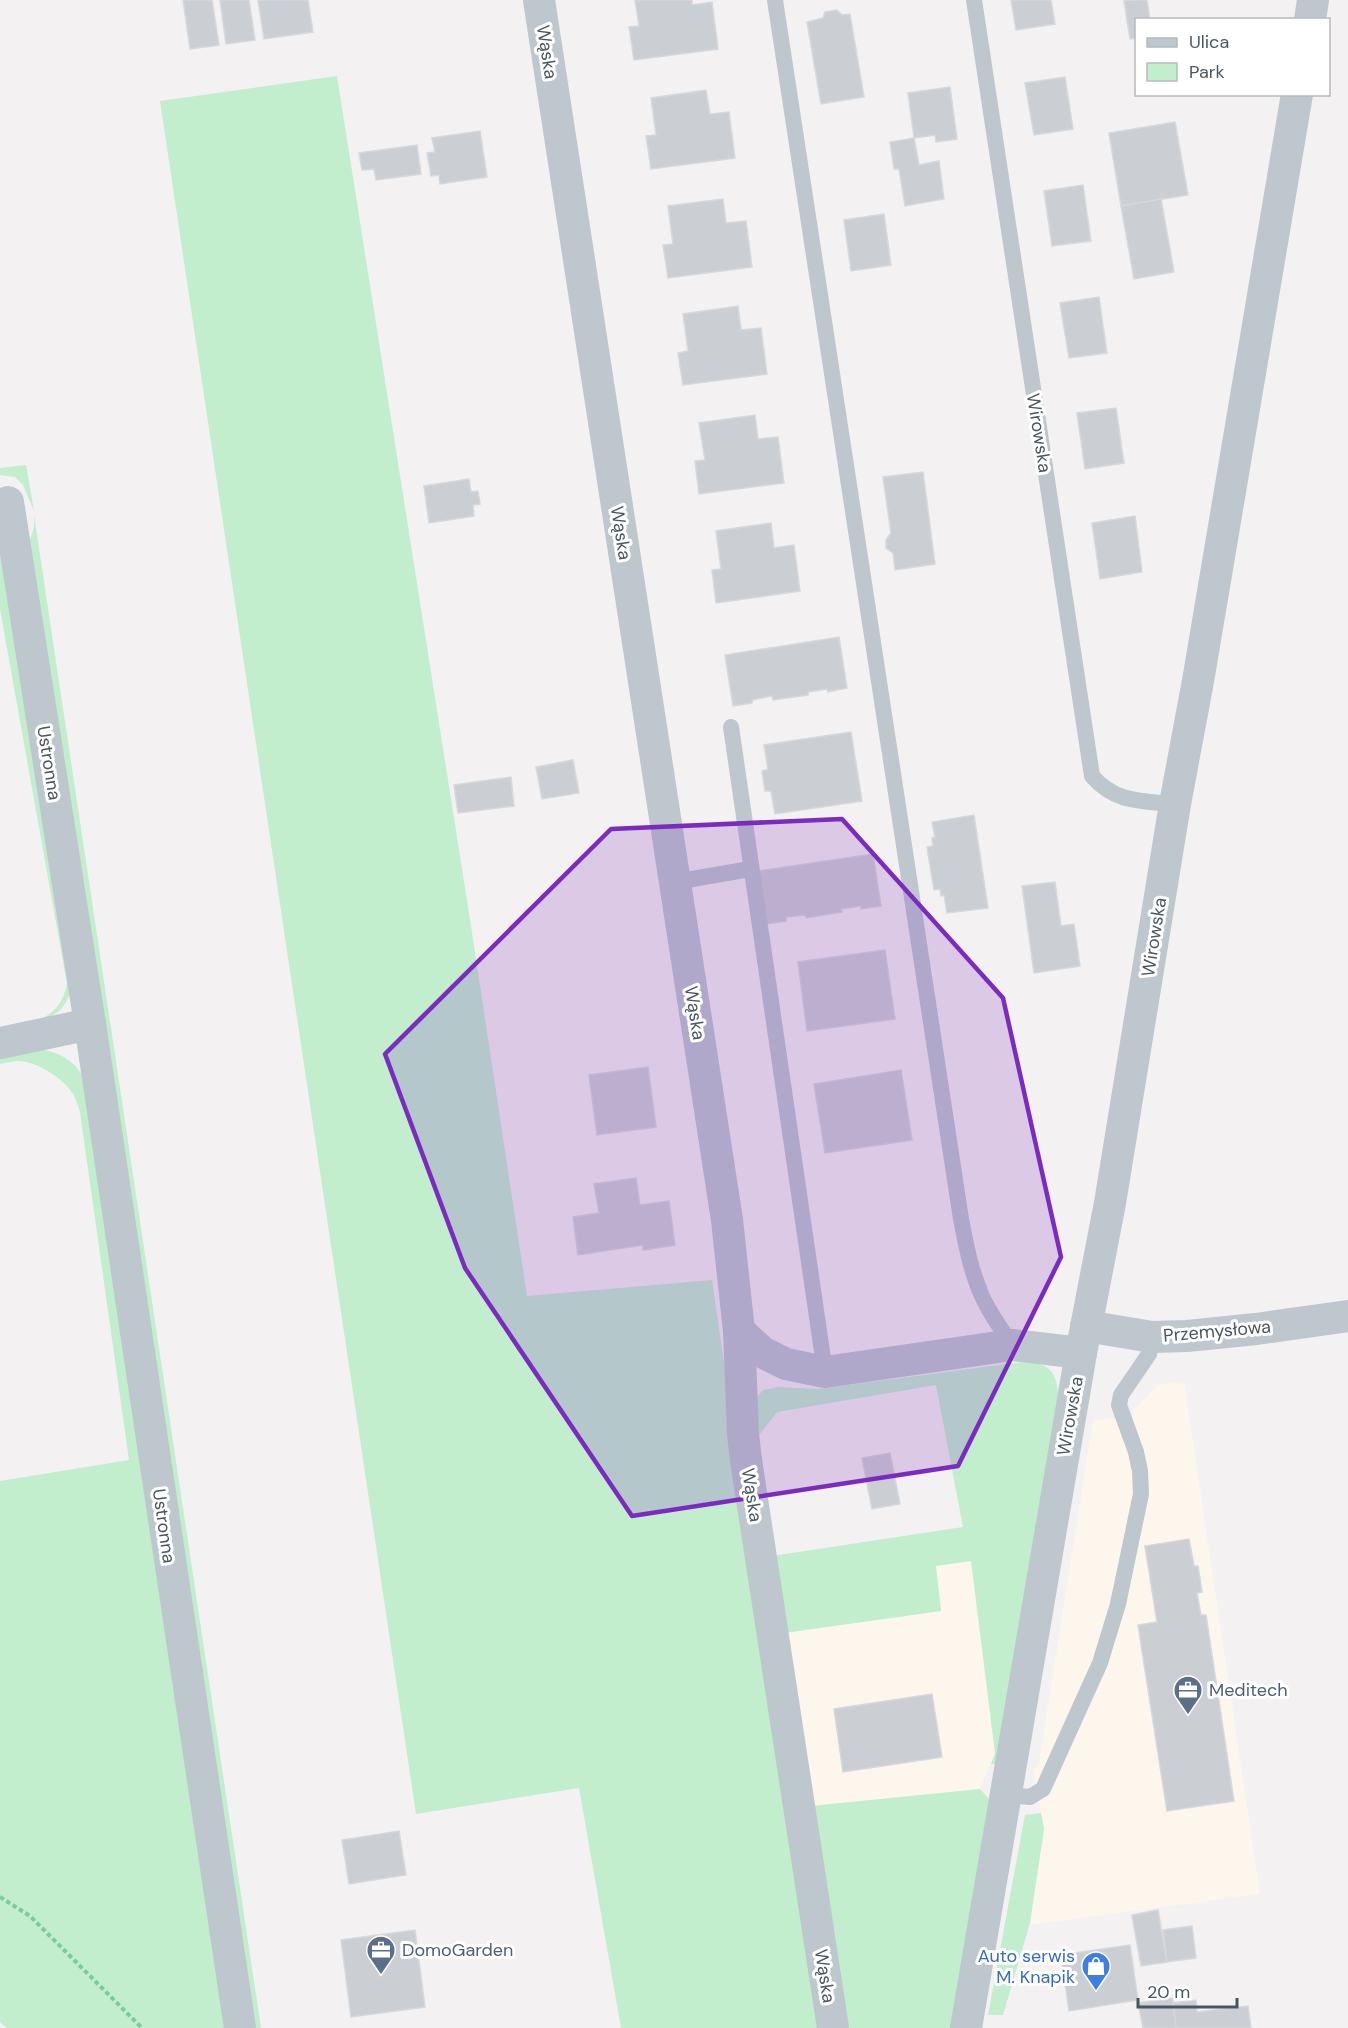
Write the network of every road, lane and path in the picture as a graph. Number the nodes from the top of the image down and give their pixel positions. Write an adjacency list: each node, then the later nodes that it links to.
1 (539, 0): 11 (street, Wąska)
2 (775, 0): 18 (lane)
3 (975, 0): 9 (lane, Wirowska)
4 (1313, 0): 5 (street)
5 (1310, 18)
6 (1297, 96): 9 (street, Wirowska)
7 (8, 502): 12 (street, Ustronna)
8 (730, 727): 10 (lane)
9 (1175, 804): 17 (street, Wirowska)
10 (750, 869): 11 (lane); 19 (lane)
11 (675, 882): 15 (street, Wąska)
12 (90, 1024): 13 (street); 23 (street, Ustronna)
13 (0, 1043)
14 (1348, 1316): 16 (street, Przemysłowa)
15 (739, 1331): 19 (street, Przemysłowa); 24 (street, Wąska)
16 (1152, 1337): 17 (street, Przemysłowa); 20 (lane)
17 (1084, 1340): 18 (street, Przemysłowa); 20 (street, Wirowska)
18 (1012, 1345): 19 (street, Przemysłowa)
19 (825, 1372)
20 (1006, 1795): 25 (street, Wirowska)
21 (0, 1897): 22 (path)
22 (142, 2028)
23 (240, 2028)
24 (833, 2028)
25 (966, 2028)

